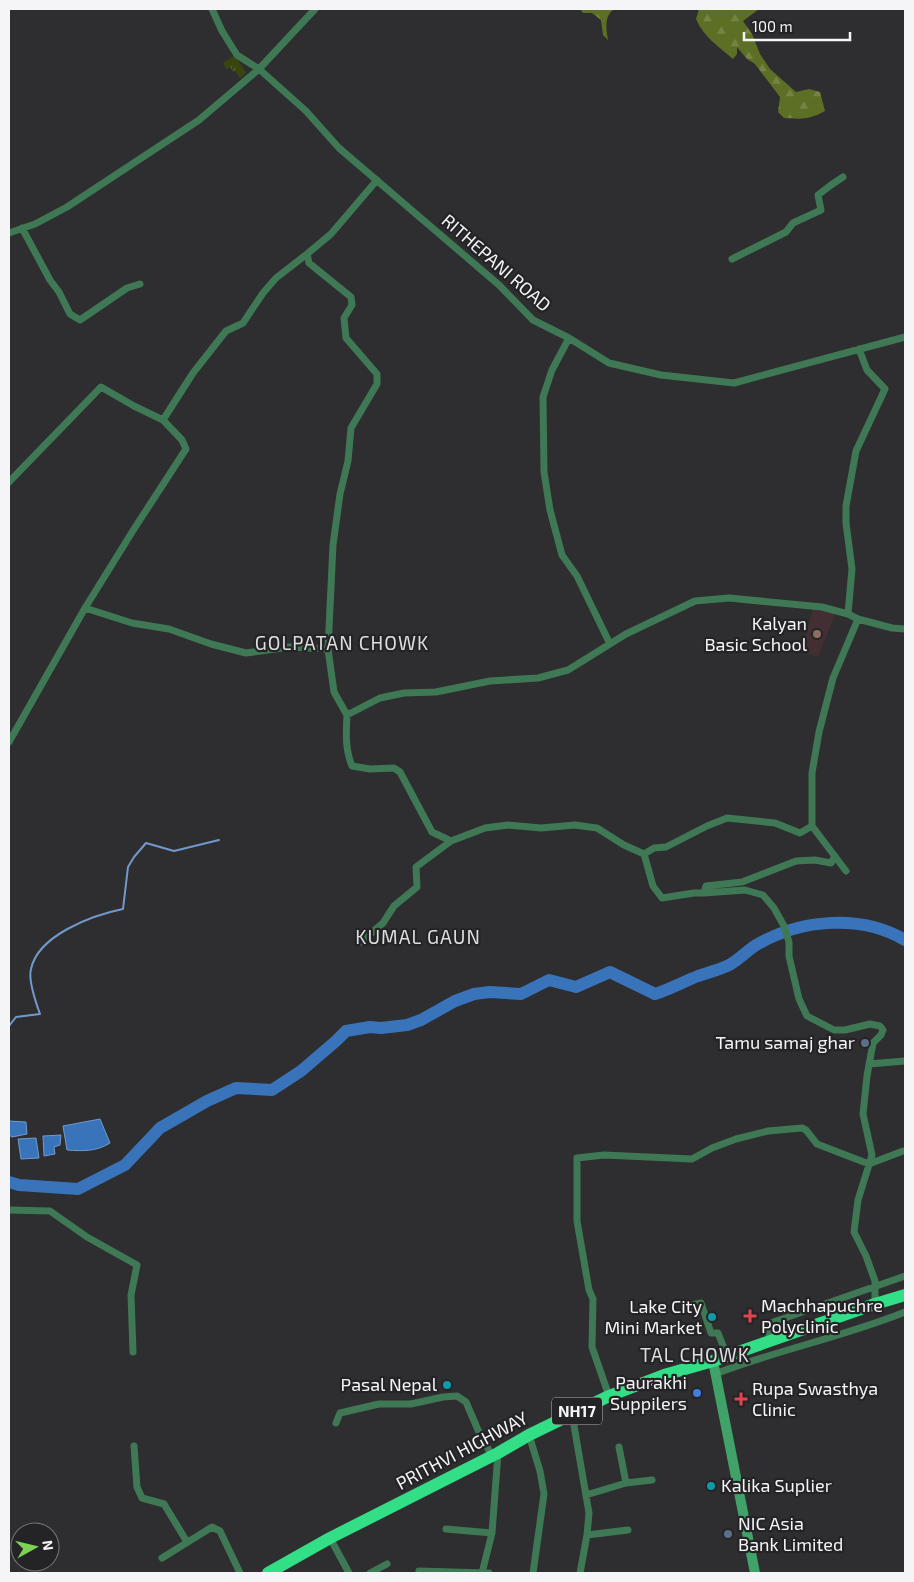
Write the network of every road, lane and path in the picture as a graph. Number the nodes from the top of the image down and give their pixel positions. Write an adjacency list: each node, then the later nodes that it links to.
1 (211, 9): 3 (street, RITHEPANI ROAD)
2 (315, 9): 3 (street)
3 (259, 69): 5 (street, RITHEPANI ROAD); 6 (street)
4 (843, 177): 9 (street)
5 (377, 180): 8 (street); 12 (street, RITHEPANI ROAD)
6 (22, 228): 7 (street); 10 (street)
7 (9, 233)
8 (307, 254): 14 (street); 21 (street)
9 (732, 259)
10 (140, 284)
11 (905, 337): 13 (street, RITHEPANI ROAD)
12 (569, 338): 13 (street, RITHEPANI ROAD); 20 (street)
13 (859, 349): 17 (street)
14 (164, 420): 15 (street); 16 (street)
15 (9, 482)
16 (84, 608): 21 (street); 23 (street)
17 (848, 614): 18 (street); 20 (street)
18 (858, 619): 19 (street); 24 (street)
19 (905, 629)
20 (610, 644): 22 (street)
21 (328, 649): 22 (street)
22 (347, 715): 25 (street)
23 (9, 742)
24 (812, 826): 26 (street); 27 (street)
25 (451, 841): 26 (street); 30 (street)
26 (644, 854): 29 (street)
27 (835, 856): 28 (street); 29 (street)
28 (846, 871)
29 (704, 893): 32 (street)
30 (361, 942)
31 (905, 1062): 32 (street)
32 (869, 1064): 34 (street)
33 (903, 1151): 34 (street)
34 (869, 1164): 37 (street); 46 (street)
35 (9, 1210): 43 (street)
36 (905, 1276): 37 (street)
37 (875, 1287): 39 (street); 42 (street)
38 (905, 1295): 39 (highway, PRITHVI HIGHWAY / NH17)
39 (875, 1304): 42 (highway, PRITHVI HIGHWAY / NH17)
40 (688, 1306): 44 (street)
41 (905, 1312): 45 (street)
42 (772, 1340): 44 (highway, PRITHVI HIGHWAY / NH17)
43 (133, 1352)
44 (727, 1356): 45 (highway, PRITHVI HIGHWAY / NH17)
45 (714, 1368): 46 (highway, PRITHVI HIGHWAY / NH17); 74 (main road)
46 (609, 1396): 47 (highway, PRITHVI HIGHWAY / NH17)
47 (572, 1414): 49 (highway, PRITHVI HIGHWAY / NH17); 55 (street)
48 (336, 1424): 52 (street)
49 (529, 1435): 52 (highway, PRITHVI HIGHWAY / NH17); 72 (street)
50 (134, 1446): 61 (street)
51 (619, 1447): 54 (street)
52 (495, 1454): 58 (street); 60 (highway, PRITHVI HIGHWAY / NH17)
53 (652, 1480): 54 (street)
54 (626, 1483): 55 (street)
55 (586, 1495): 59 (street)
56 (446, 1529): 58 (street)
57 (628, 1530): 59 (street)
58 (492, 1533): 70 (street)
59 (587, 1535): 73 (street)
60 (330, 1538): 66 (highway, PRITHVI HIGHWAY / NH17); 67 (street)
61 (187, 1542): 62 (street); 65 (street)
62 (162, 1558)
63 (387, 1564): 68 (street)
64 (419, 1571): 69 (street)
65 (240, 1573)
66 (268, 1573)
67 (349, 1573)
68 (370, 1573)
69 (436, 1573): 70 (street)
70 (482, 1573): 71 (street)
71 (489, 1573)
72 (533, 1573)
73 (580, 1573)
74 (755, 1573)

